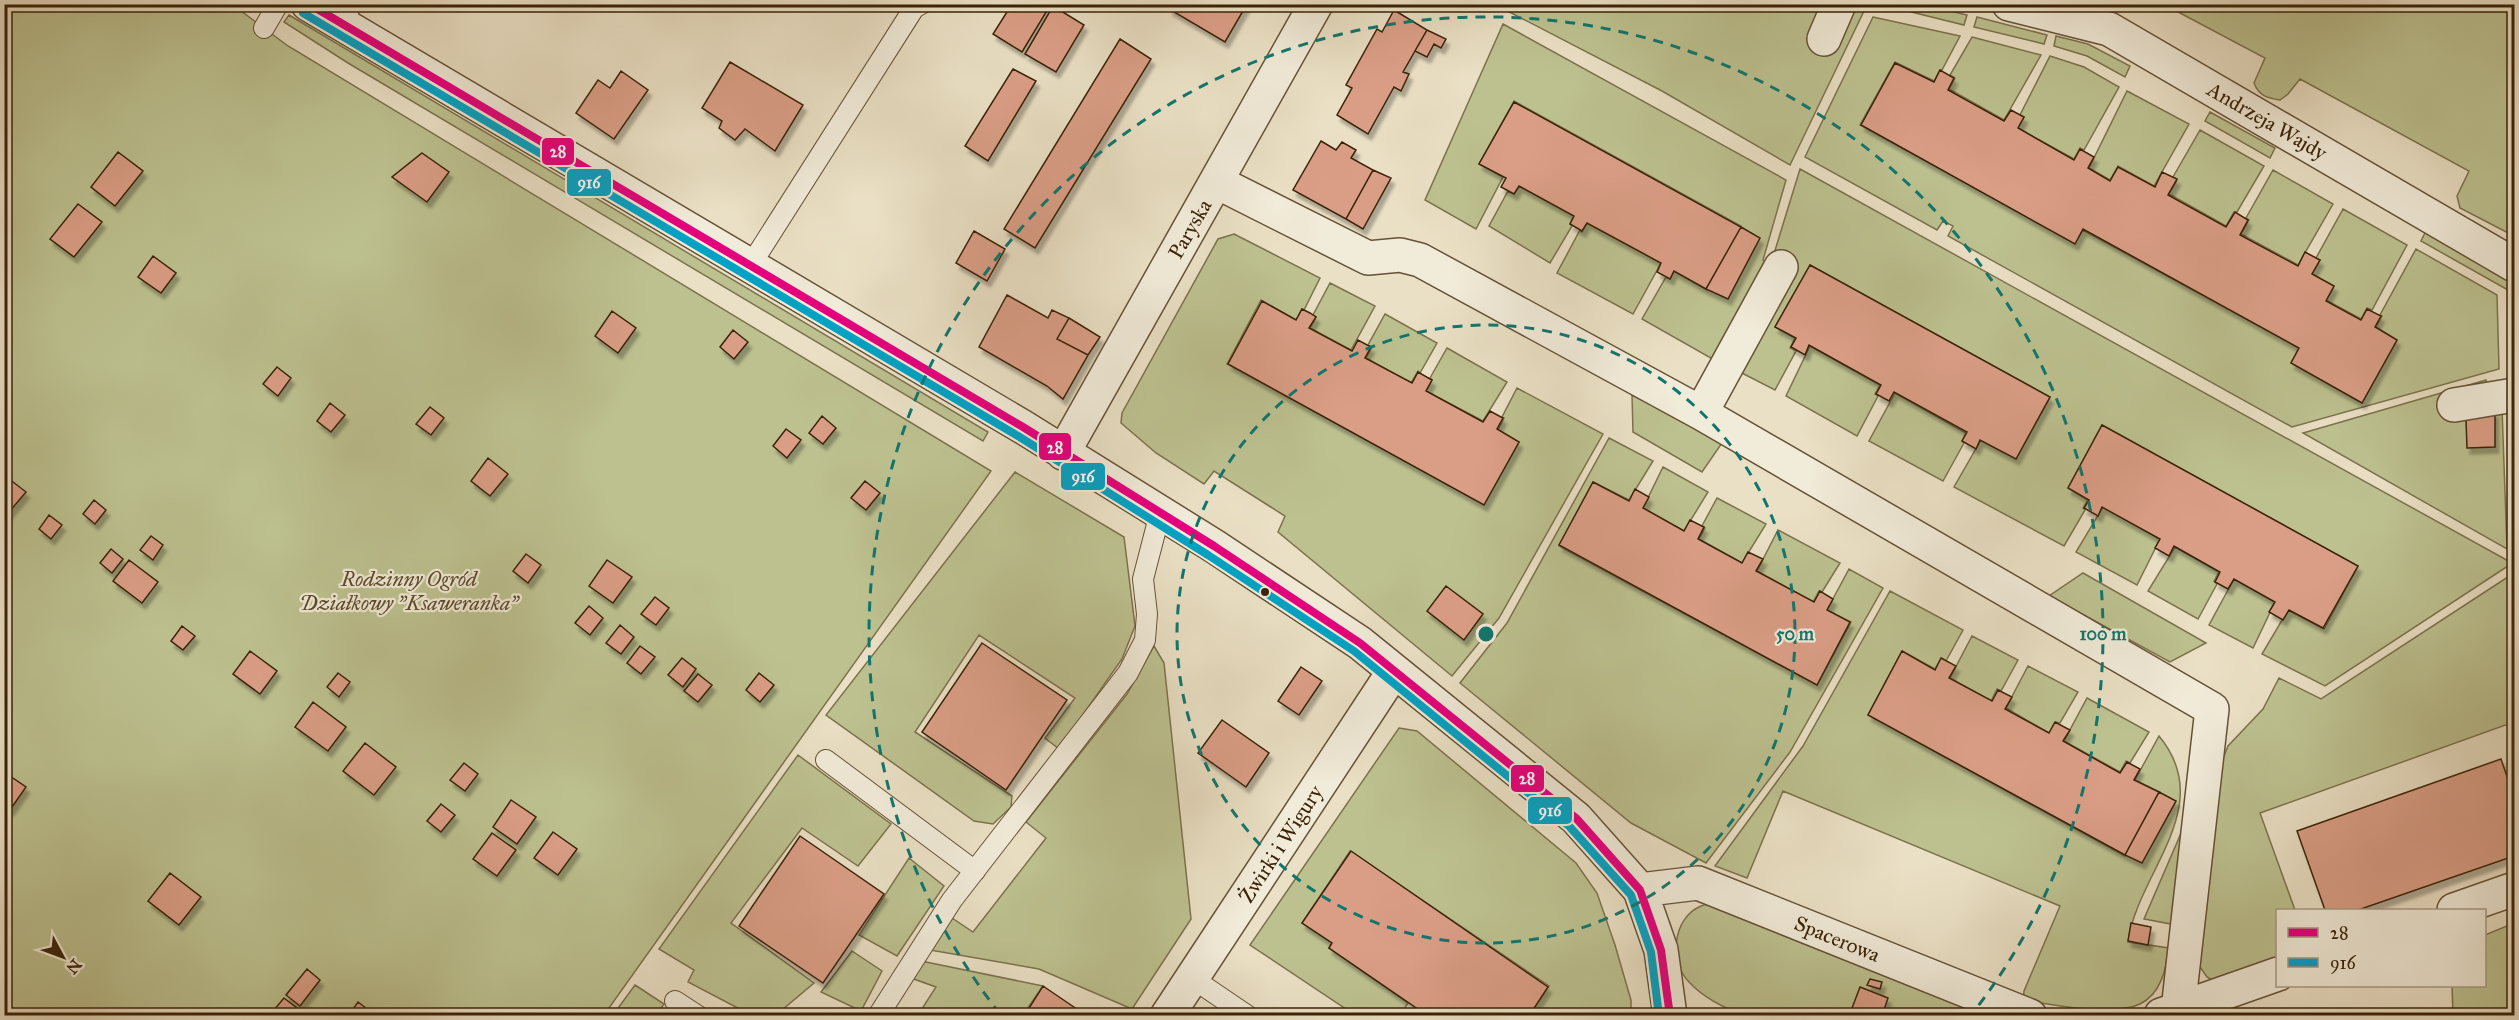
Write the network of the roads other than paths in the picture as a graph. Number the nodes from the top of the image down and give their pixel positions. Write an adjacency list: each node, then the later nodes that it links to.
1 (279, 4): 8 (lane)
2 (308, 4): 7 (street)
3 (921, 4): 12 (lane)
4 (1316, 4): 10 (street, Paryska)
5 (1839, 4): 9 (street)
6 (2008, 4): 11 (street, Andrzeja Wajdy)
7 (346, 14): 12 (street)
8 (264, 28)
9 (1824, 39)
10 (1217, 182): 16 (street); 17 (street, Paryska)
11 (2514, 265)
12 (750, 266): 17 (street)
13 (1781, 267): 16 (street)
14 (2514, 395): 15 (street)
15 (2454, 405)
16 (1701, 413): 28 (street)
17 (1063, 453): 18 (street)
18 (1160, 513): 19 (street); 21 (lane)
19 (1394, 671): 23 (street); 26 (street, Żwirki i Wigury)
20 (826, 760): 21 (lane)
21 (975, 871): 31 (lane)
22 (2514, 889): 24 (street)
23 (1640, 890): 29 (street); 34 (street, Spacerowa)
24 (2457, 909)
25 (2276, 974): 28 (street)
26 (1192, 978): 32 (street, Żwirki i Wigury); 33 (lane)
27 (675, 1001): 30 (lane)
28 (2168, 1013)
29 (1676, 1014)
30 (698, 1016)
31 (878, 1016)
32 (1167, 1016)
33 (1248, 1016)
34 (2030, 1016)

